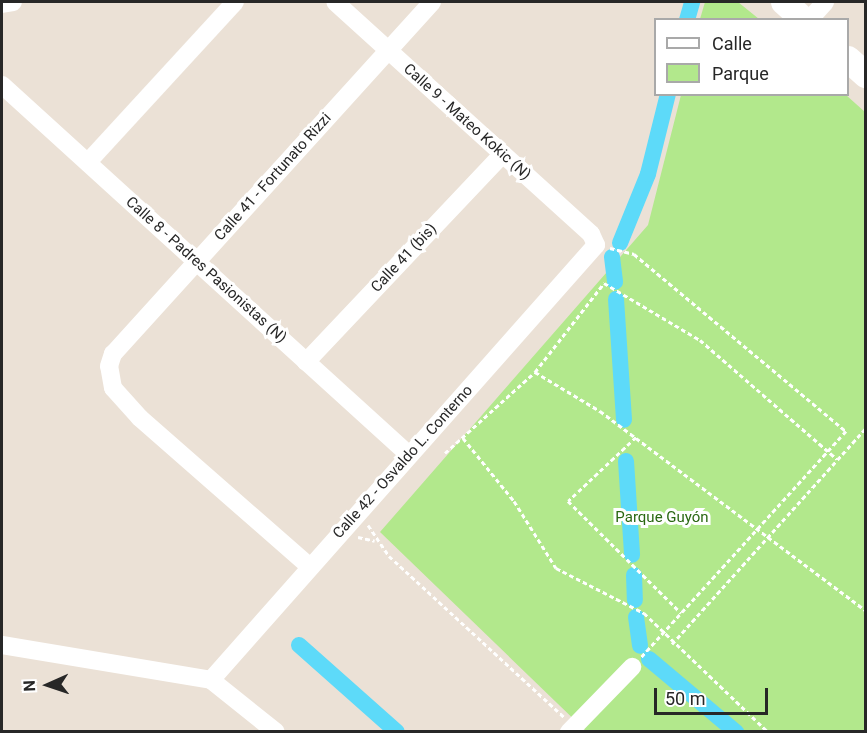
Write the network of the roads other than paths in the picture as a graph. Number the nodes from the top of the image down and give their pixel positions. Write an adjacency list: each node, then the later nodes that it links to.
1 (13, 2): 7 (street)
2 (235, 2): 15 (street)
3 (334, 2): 10 (street, Calle 9 - Mateo Kokic (N))
4 (432, 2): 10 (street, Calle 41 - Fortunato Rizzi)
5 (784, 2): 8 (street)
6 (825, 2): 9 (street)
7 (2, 4)
8 (802, 18)
9 (811, 18)
10 (388, 50): 14 (street, Calle 9 - Mateo Kokic (N)); 17 (street, Calle 41 - Fortunato Rizzi)
11 (849, 59): 12 (street)
12 (866, 75)
13 (2, 85): 15 (street, Calle 8 - Padres Pasionistas (N))
14 (503, 154): 16 (street, Calle 9 - Mateo Kokic (N)); 18 (street, Calle 41 (bis))
15 (88, 162): 17 (street, Calle 8 - Padres Pasionistas (N))
16 (596, 245): 19 (street, Calle 42 - Osvaldo L. Conterno)
17 (197, 261): 18 (street, Calle 8 - Padres Pasionistas (N)); 20 (street, Calle 41 - Fortunato Rizzi)
18 (306, 362): 19 (street, Calle 8 - Padres Pasionistas (N))
19 (409, 455): 20 (street, Calle 42 - Osvaldo L. Conterno)
20 (309, 566): 23 (street, Calle 42 - Osvaldo L. Conterno)
21 (2, 645): 23 (street)
22 (632, 667): 24 (street)
23 (211, 680): 25 (street)
24 (571, 729)
25 (276, 732)

